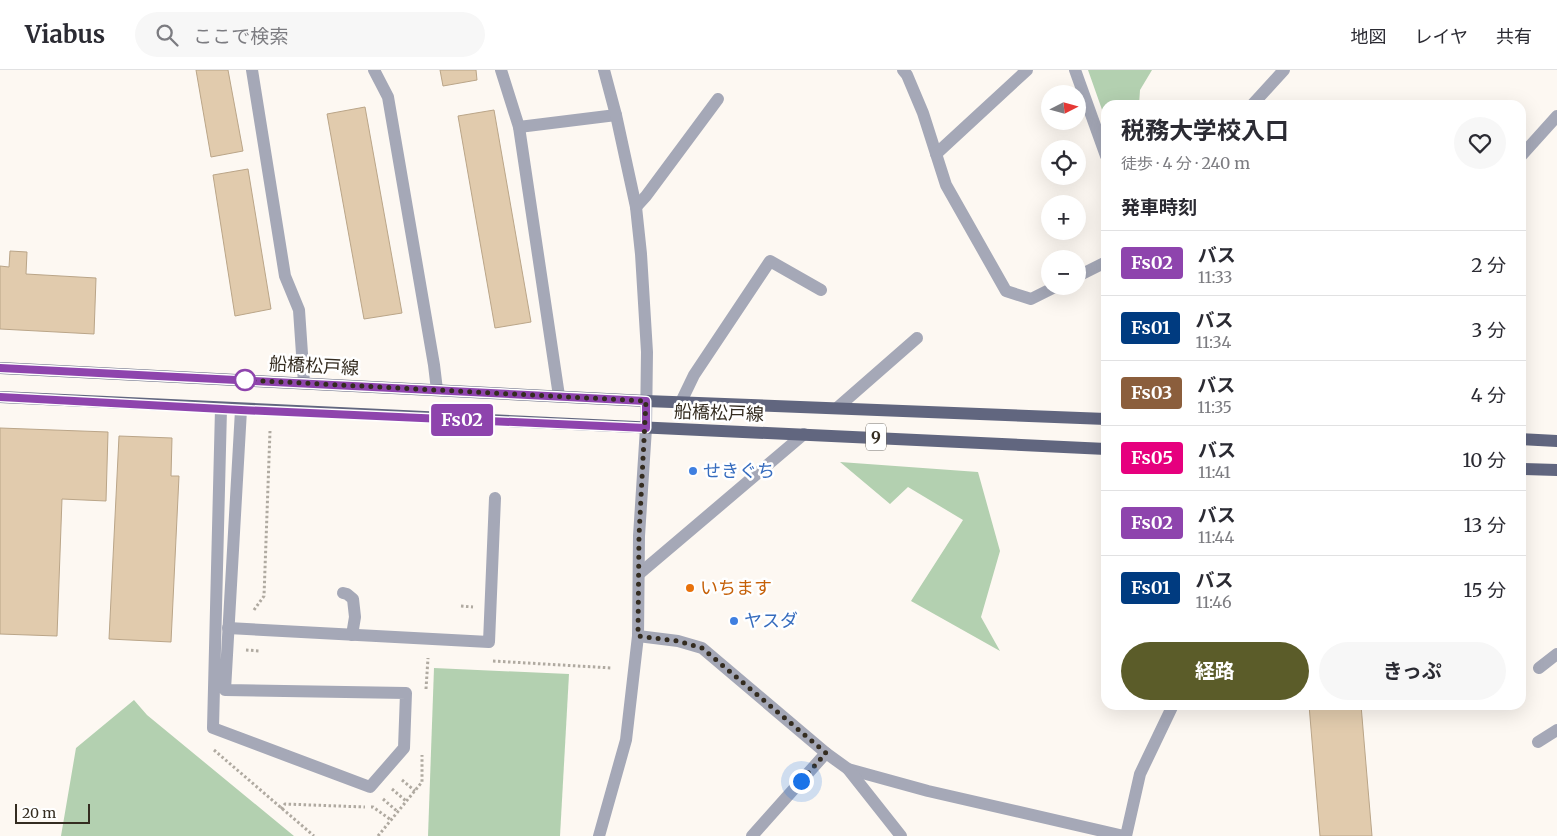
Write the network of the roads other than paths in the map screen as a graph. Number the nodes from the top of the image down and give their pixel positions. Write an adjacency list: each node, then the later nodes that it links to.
1 (252, 70): 24 (street)
2 (374, 70): 25 (street)
3 (501, 70): 13 (street)
4 (604, 70): 11 (street)
5 (903, 70): 16 (street)
6 (1027, 70): 16 (street)
7 (1075, 70): 14 (street)
8 (1284, 70): 10 (street)
9 (718, 99): 17 (street)
10 (1257, 100)
11 (616, 115): 13 (street); 17 (street)
12 (1557, 116): 15 (street)
13 (519, 126): 26 (street)
14 (1101, 142)
15 (1526, 150)
16 (936, 154): 21 (street)
17 (636, 207): 28 (street)
18 (1101, 264): 19 (street)
19 (1086, 272)
20 (821, 290): 29 (street)
21 (1041, 294)
22 (917, 338): 30 (street)
23 (0, 368): 24 (main road, 船橋松戸線 / 9)
24 (304, 383): 25 (main road, 船橋松戸線 / 9)
25 (437, 390): 26 (main road, 船橋松戸線 / 9)
26 (559, 396): 28 (main road, 船橋松戸線 / 9)
27 (0, 397): 31 (main road, 船橋松戸線 / 9)
28 (646, 401): 29 (main road, 船橋松戸線 / 9); 34 (street)
29 (681, 402): 30 (main road, 船橋松戸線 / 9)
30 (837, 408): 33 (main road, 船橋松戸線 / 9)
31 (220, 409): 32 (main road, 船橋松戸線 / 9); 44 (street)
32 (241, 410): 34 (main road, 船橋松戸線 / 9); 44 (street)
33 (1101, 419)
34 (646, 428): 35 (main road, 船橋松戸線 / 9); 42 (street)
35 (804, 434): 38 (main road, 船橋松戸線 / 9); 42 (street)
36 (1526, 439): 37 (main road)
37 (1557, 441)
38 (1101, 449)
39 (1526, 469): 40 (main road)
40 (1557, 470)
41 (495, 498): 45 (street)
42 (639, 574): 46 (street)
43 (343, 594): 45 (street)
44 (228, 628): 45 (street)
45 (352, 635)
46 (638, 636): 52 (street); 54 (street)
47 (1557, 654): 48 (street)
48 (1539, 668)
49 (1171, 710): 57 (street)
50 (1557, 730): 51 (street)
51 (1538, 742)
52 (826, 753): 53 (street); 55 (street)
53 (848, 769): 56 (street); 57 (street)
54 (599, 836)
55 (752, 836)
56 (901, 836)
57 (1125, 836)

